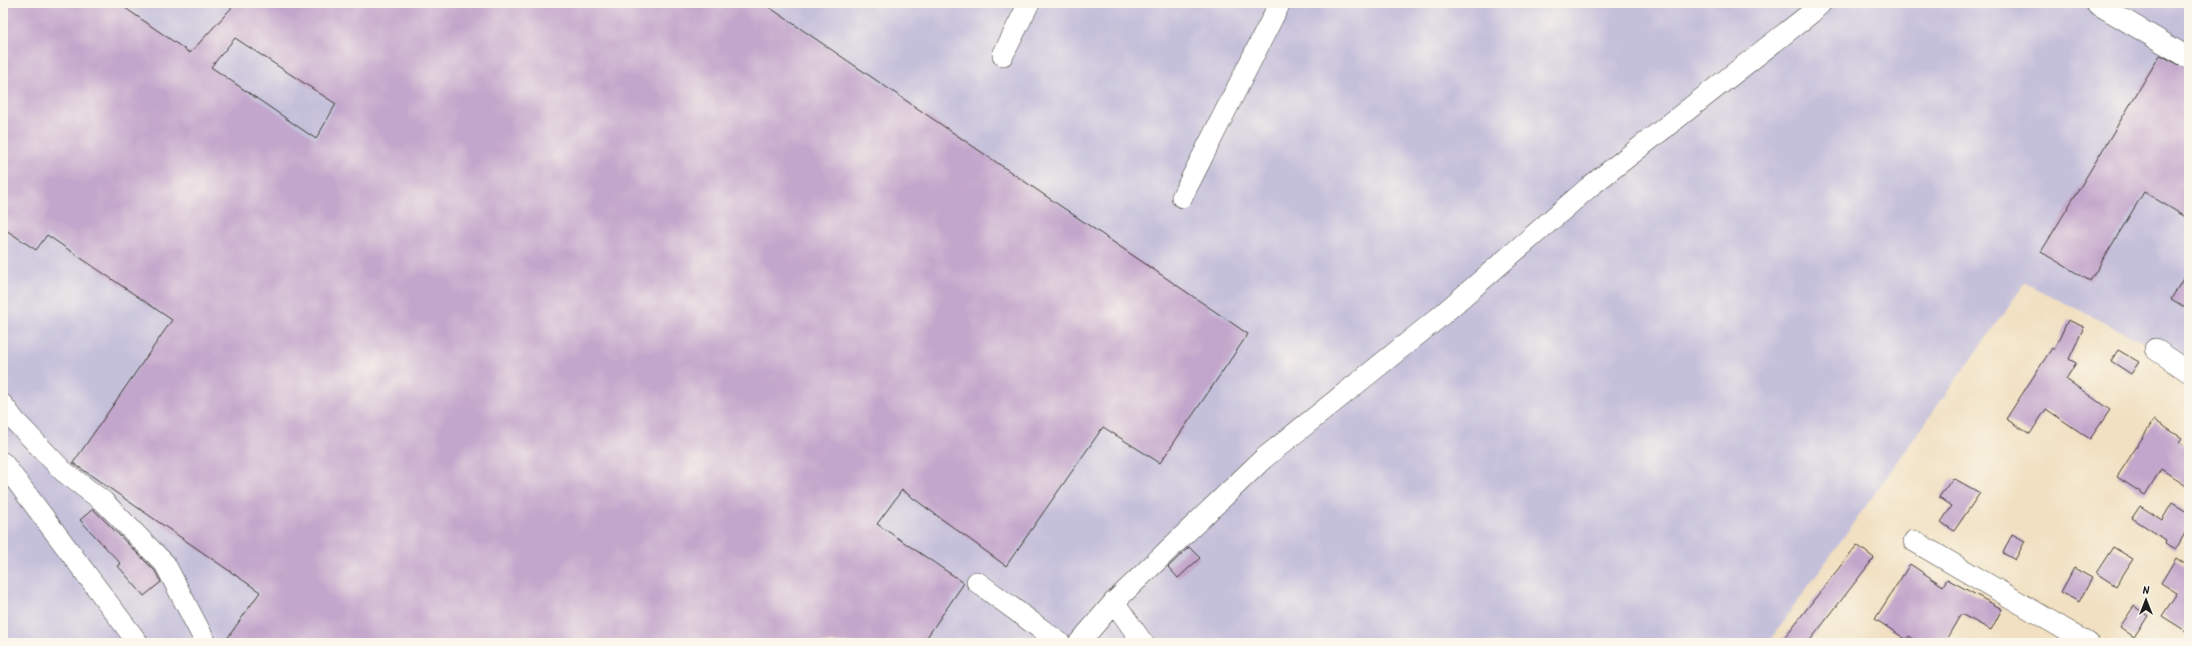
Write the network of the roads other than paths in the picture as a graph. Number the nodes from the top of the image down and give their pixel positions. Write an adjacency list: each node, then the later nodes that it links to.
1 (1029, 3): 5 (street)
2 (1280, 3): 7 (street)
3 (1821, 3): 14 (street)
4 (2096, 3): 6 (street)
5 (1003, 55)
6 (2189, 58)
7 (1182, 197)
8 (2154, 350): 9 (street)
9 (2189, 372)
10 (3, 405): 16 (street)
11 (3, 463): 15 (street)
12 (1914, 541): 20 (street)
13 (977, 582): 17 (street)
14 (1114, 602): 18 (street); 19 (street)
15 (138, 643)
16 (206, 643)
17 (1060, 643)
18 (1078, 643)
19 (1143, 643)
20 (2088, 643)

